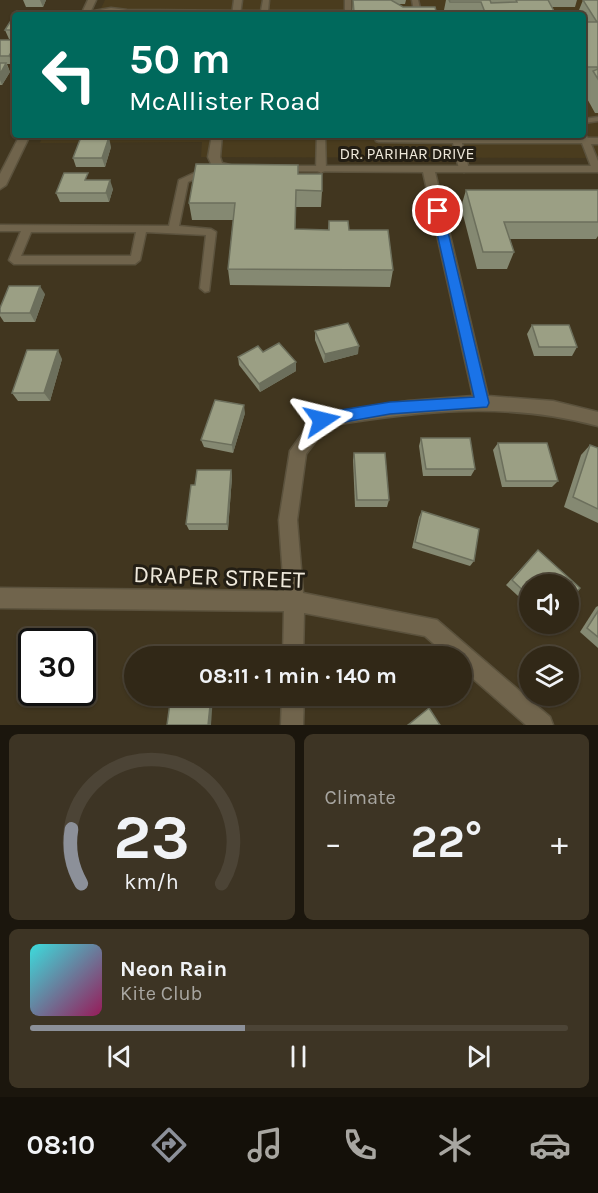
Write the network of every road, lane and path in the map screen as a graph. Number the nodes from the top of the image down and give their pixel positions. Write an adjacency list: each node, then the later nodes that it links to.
1 (94, 12): 2 (lane)
2 (122, 12)
3 (24, 138): 19 (street)
4 (217, 138): 12 (street)
5 (321, 138): 18 (lane)
6 (379, 138): 7 (lane)
7 (400, 138)
8 (434, 138): 10 (lane)
9 (583, 138): 10 (lane); 11 (lane); 17 (lane)
10 (457, 140): 16 (lane)
11 (598, 141)
12 (217, 166): 13 (street); 23 (lane)
13 (240, 169)
14 (263, 169): 18 (street, DR. PARIHAR DRIVE)
15 (428, 169): 16 (street, DR. PARIHAR DRIVE); 18 (street, DR. PARIHAR DRIVE); 25 (street)
16 (464, 169): 17 (street, DR. PARIHAR DRIVE)
17 (597, 169)
18 (321, 170)
19 (0, 185)
20 (0, 228): 21 (lane)
21 (28, 228): 22 (lane); 22 (lane)
22 (142, 229): 23 (lane)
23 (173, 229): 24 (lane)
24 (205, 288)
25 (482, 403): 26 (street); 28 (street)
26 (598, 419)
27 (0, 598): 28 (street, DRAPER STREET)
28 (294, 602): 29 (street); 32 (street, DRAPER STREET)
29 (293, 646)
30 (293, 706): 31 (street)
31 (292, 725)
32 (542, 725)

